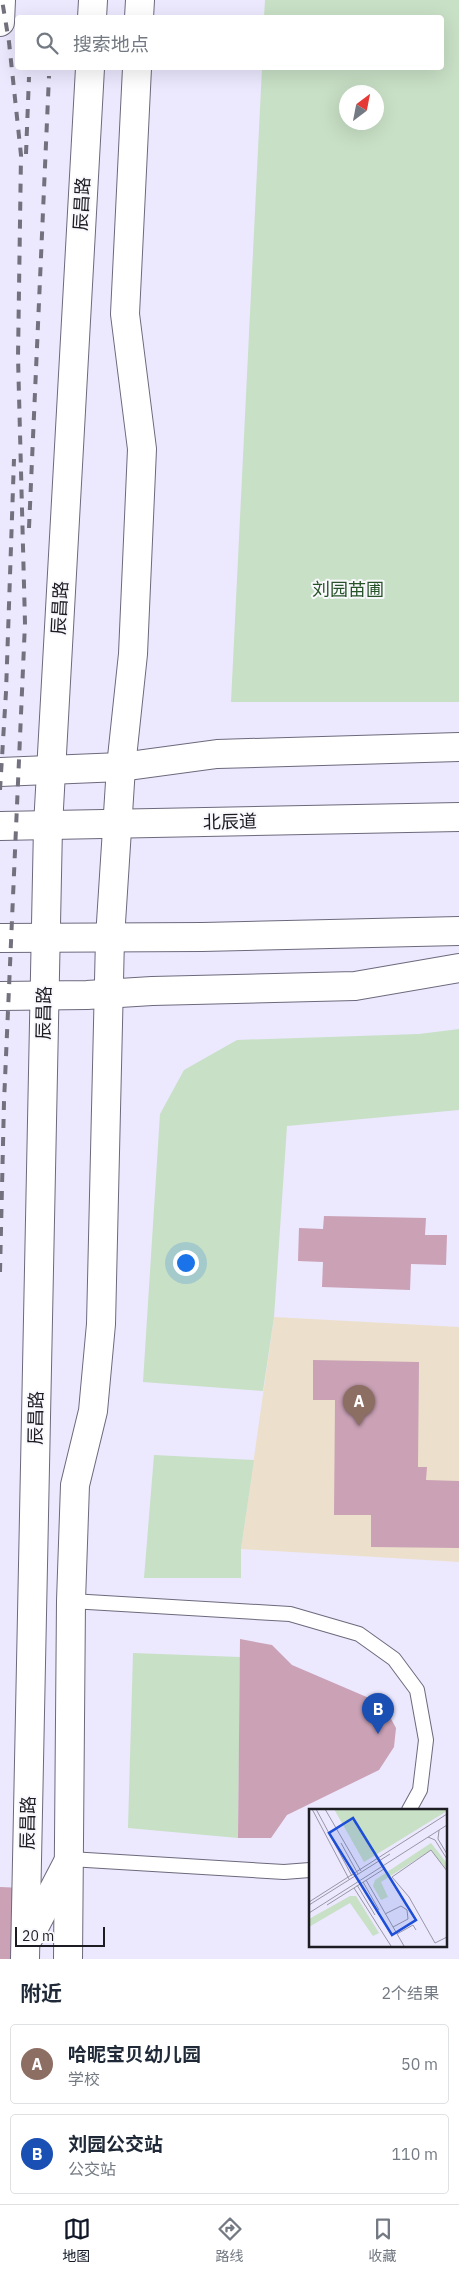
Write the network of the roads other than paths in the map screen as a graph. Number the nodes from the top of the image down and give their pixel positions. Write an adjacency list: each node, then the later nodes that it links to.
1 (1, 0): 6 (main road)
2 (93, 0): 4 (main road)
3 (140, 0): 5 (main road)
4 (92, 15)
5 (140, 15)
6 (0, 22)
7 (90, 70): 11 (main road, 辰昌路)
8 (137, 70): 10 (main road)
9 (459, 747): 10 (main road)
10 (121, 767): 11 (main road); 14 (main road)
11 (51, 770): 12 (main road); 16 (main road, 辰昌路)
12 (0, 772)
13 (459, 817): 14 (main road, 北辰道)
14 (118, 824): 16 (main road, 北辰道); 20 (main road)
15 (0, 826): 16 (main road, 北辰道)
16 (48, 826): 19 (main road, 辰昌路)
17 (459, 931): 20 (main road)
18 (0, 938): 19 (main road)
19 (46, 938): 20 (main road); 23 (main road, 辰昌路)
20 (110, 938): 22 (main road)
21 (459, 968): 22 (main road)
22 (108, 993): 23 (main road); 25 (main road)
23 (44, 995): 24 (main road); 29 (main road, 辰昌路)
24 (0, 996)
25 (71, 1601): 26 (lane); 27 (main road)
26 (410, 1809)
27 (70, 1859): 28 (lane); 29 (main road); 30 (main road)
28 (309, 1870)
29 (26, 1951)
30 (68, 1959)

